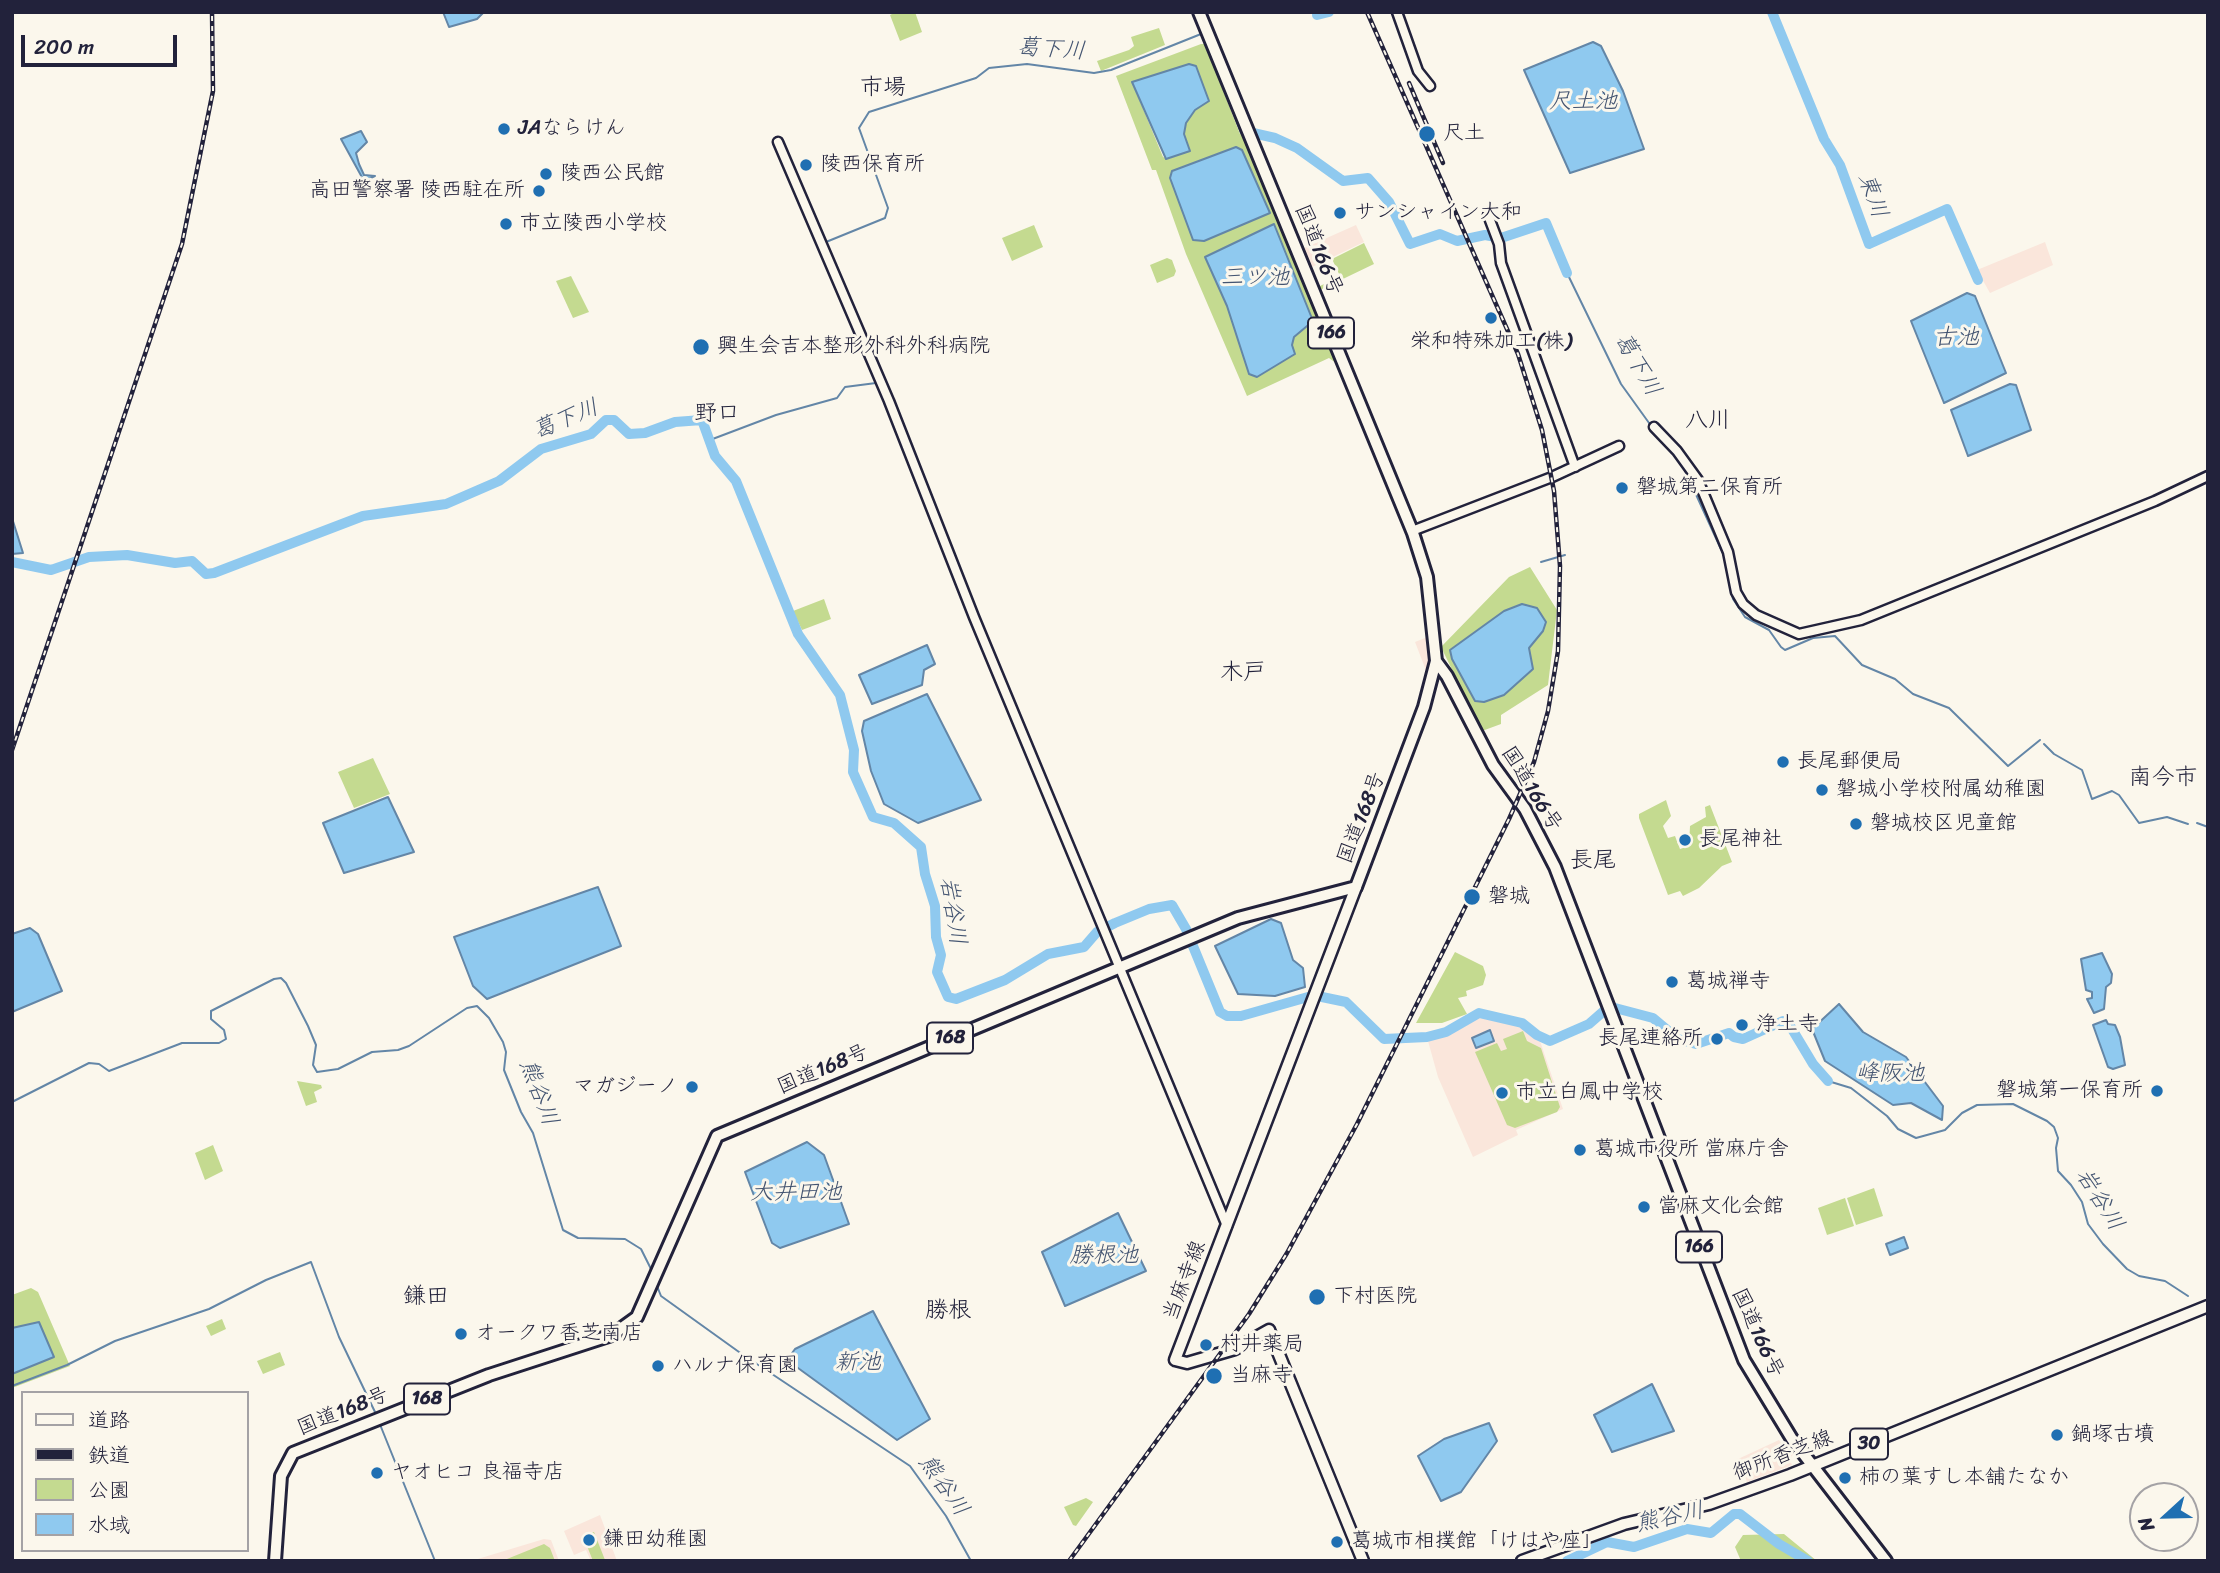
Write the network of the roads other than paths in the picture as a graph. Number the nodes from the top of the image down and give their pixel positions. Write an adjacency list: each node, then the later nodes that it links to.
1 (1199, 12): 10 (highway, 国道166号 / 166)
2 (1397, 12): 3 (street)
3 (1430, 86)
4 (778, 142): 13 (street)
5 (1488, 215): 8 (street)
6 (1654, 427): 9 (street)
7 (1619, 446): 8 (street)
8 (1576, 467): 10 (street)
9 (2208, 476)
10 (1412, 531): 11 (highway, 国道166号 / 166)
11 (1436, 661): 12 (highway, 国道168号); 16 (highway, 国道166号 / 166)
12 (1356, 887): 13 (highway, 国道168号 / 168); 14 (main road, 当麻寺線)
13 (1119, 967): 14 (street); 17 (highway, 国道168号 / 168)
14 (1227, 1226): 18 (main road, 当麻寺線)
15 (2208, 1306): 16 (main road, 御所香芝線 / 30)
16 (1813, 1466): 19 (main road, 御所香芝線 / 30); 20 (highway, 国道166号 / 166)
17 (275, 1561)
18 (1363, 1561)
19 (1522, 1561)
20 (1885, 1561)

